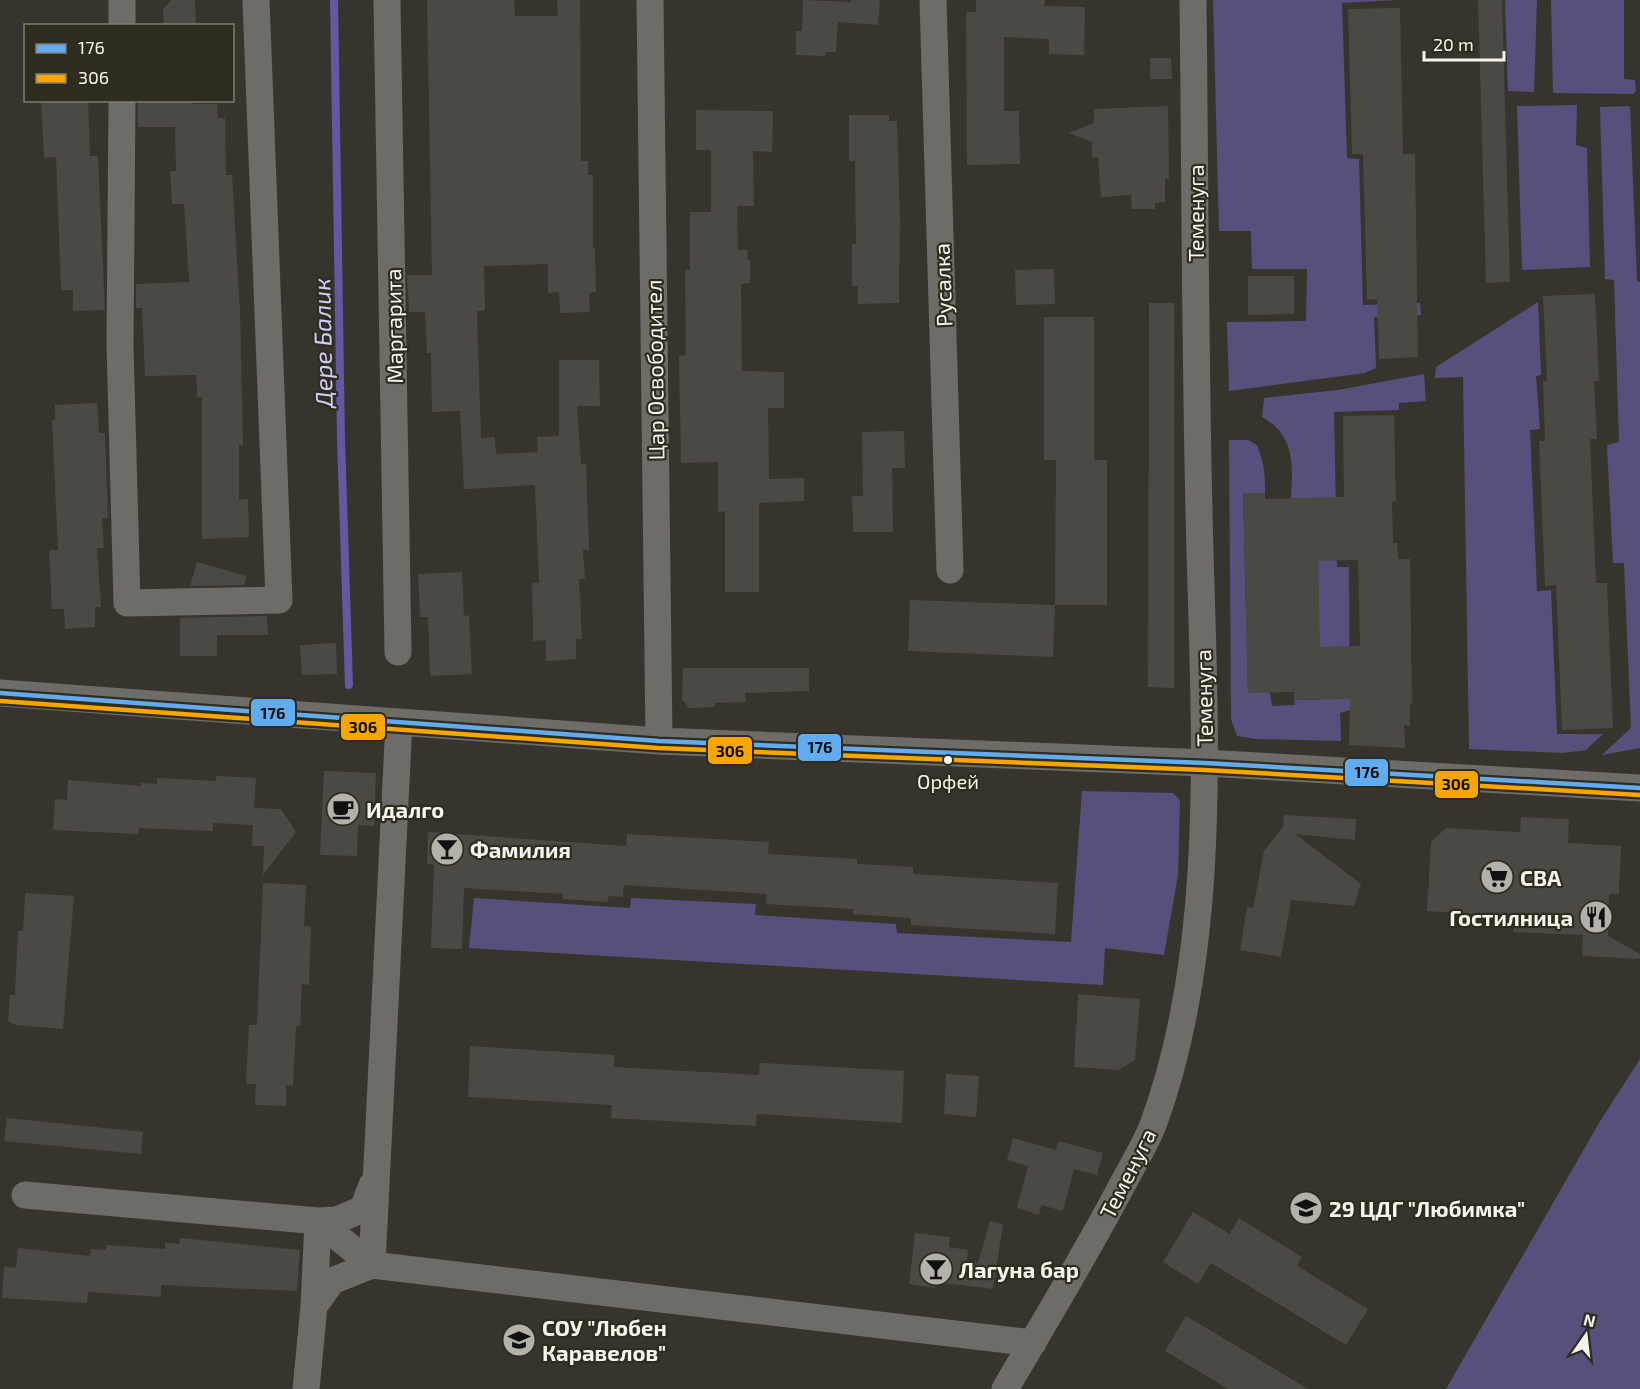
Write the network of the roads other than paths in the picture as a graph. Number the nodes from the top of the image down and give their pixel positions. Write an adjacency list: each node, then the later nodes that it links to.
1 (122, 0): 7 (street)
2 (256, 0): 8 (street)
3 (387, 0): 10 (street, Маргарита)
4 (650, 0): 13 (street, Цар Освободител)
5 (933, 0): 9 (street, Русалка)
6 (1193, 0): 14 (street, Теменуга)
7 (122, 24)
8 (122, 102)
9 (950, 570)
10 (398, 652)
11 (0, 693): 12 (street)
12 (399, 723): 13 (street); 16 (street)
13 (659, 741): 14 (street)
14 (1205, 763): 15 (street); 21 (street, Теменуга)
15 (1640, 788)
16 (376, 1176): 18 (street); 19 (street)
17 (25, 1195): 18 (street)
18 (318, 1221): 19 (street); 20 (street)
19 (372, 1265): 20 (street); 21 (street)
20 (314, 1306): 22 (street)
21 (1032, 1343): 23 (street, Теменуга)
22 (306, 1389)
23 (1005, 1389)

